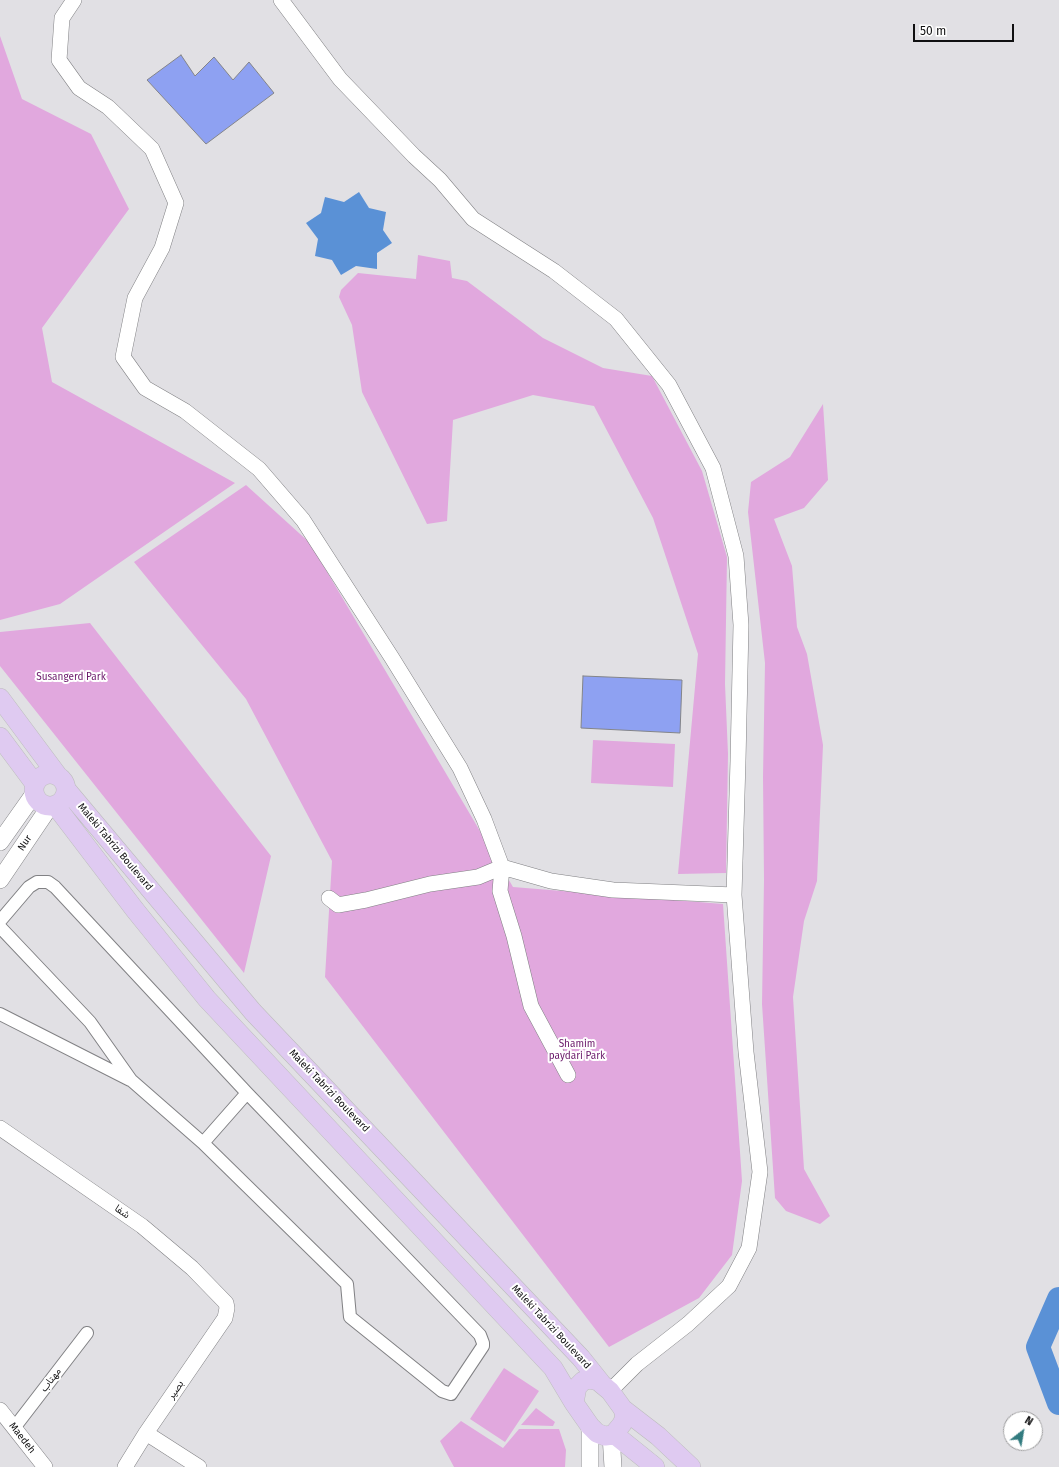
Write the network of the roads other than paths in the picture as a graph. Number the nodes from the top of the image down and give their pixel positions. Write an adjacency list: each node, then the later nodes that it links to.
1 (74, 0): 9 (street)
2 (280, 0): 11 (street)
3 (0, 698): 5 (main road, Maleki Tabrizi Boulevard)
4 (0, 737): 6 (main road)
5 (62, 783): 6 (main road); 7 (main road); 23 (main road, Maleki Tabrizi Boulevard)
6 (35, 789): 7 (main road); 8 (main road, Nur)
7 (52, 806): 10 (main road, Nur); 24 (main road, Maleki Tabrizi Boulevard)
8 (0, 842)
9 (502, 867): 11 (street); 12 (street); 16 (street)
10 (0, 880)
11 (734, 895): 23 (street)
12 (329, 898)
13 (0, 921): 18 (street)
14 (0, 927): 17 (street)
15 (0, 1014): 17 (street)
16 (568, 1076)
17 (131, 1080): 20 (street)
18 (247, 1093): 20 (street); 20 (street)
19 (0, 1128): 21 (street, شفا)
20 (203, 1143)
21 (227, 1313): 29 (street, بصیر)
22 (87, 1333): 28 (street, مهتاب)
23 (606, 1387): 24 (main road); 25 (main road)
24 (574, 1403): 27 (main road)
25 (624, 1409): 30 (main road); 37 (main road)
26 (0, 1410): 28 (street, Maedeh)
27 (590, 1426): 30 (main road); 34 (main road)
28 (14, 1428): 31 (street, Maedeh)
29 (146, 1433): 32 (street, بصیر); 33 (street)
30 (613, 1435): 35 (main road); 36 (main road)
31 (45, 1467)
32 (126, 1467)
33 (199, 1467)
34 (590, 1467)
35 (613, 1467)
36 (655, 1467)
37 (691, 1467)

